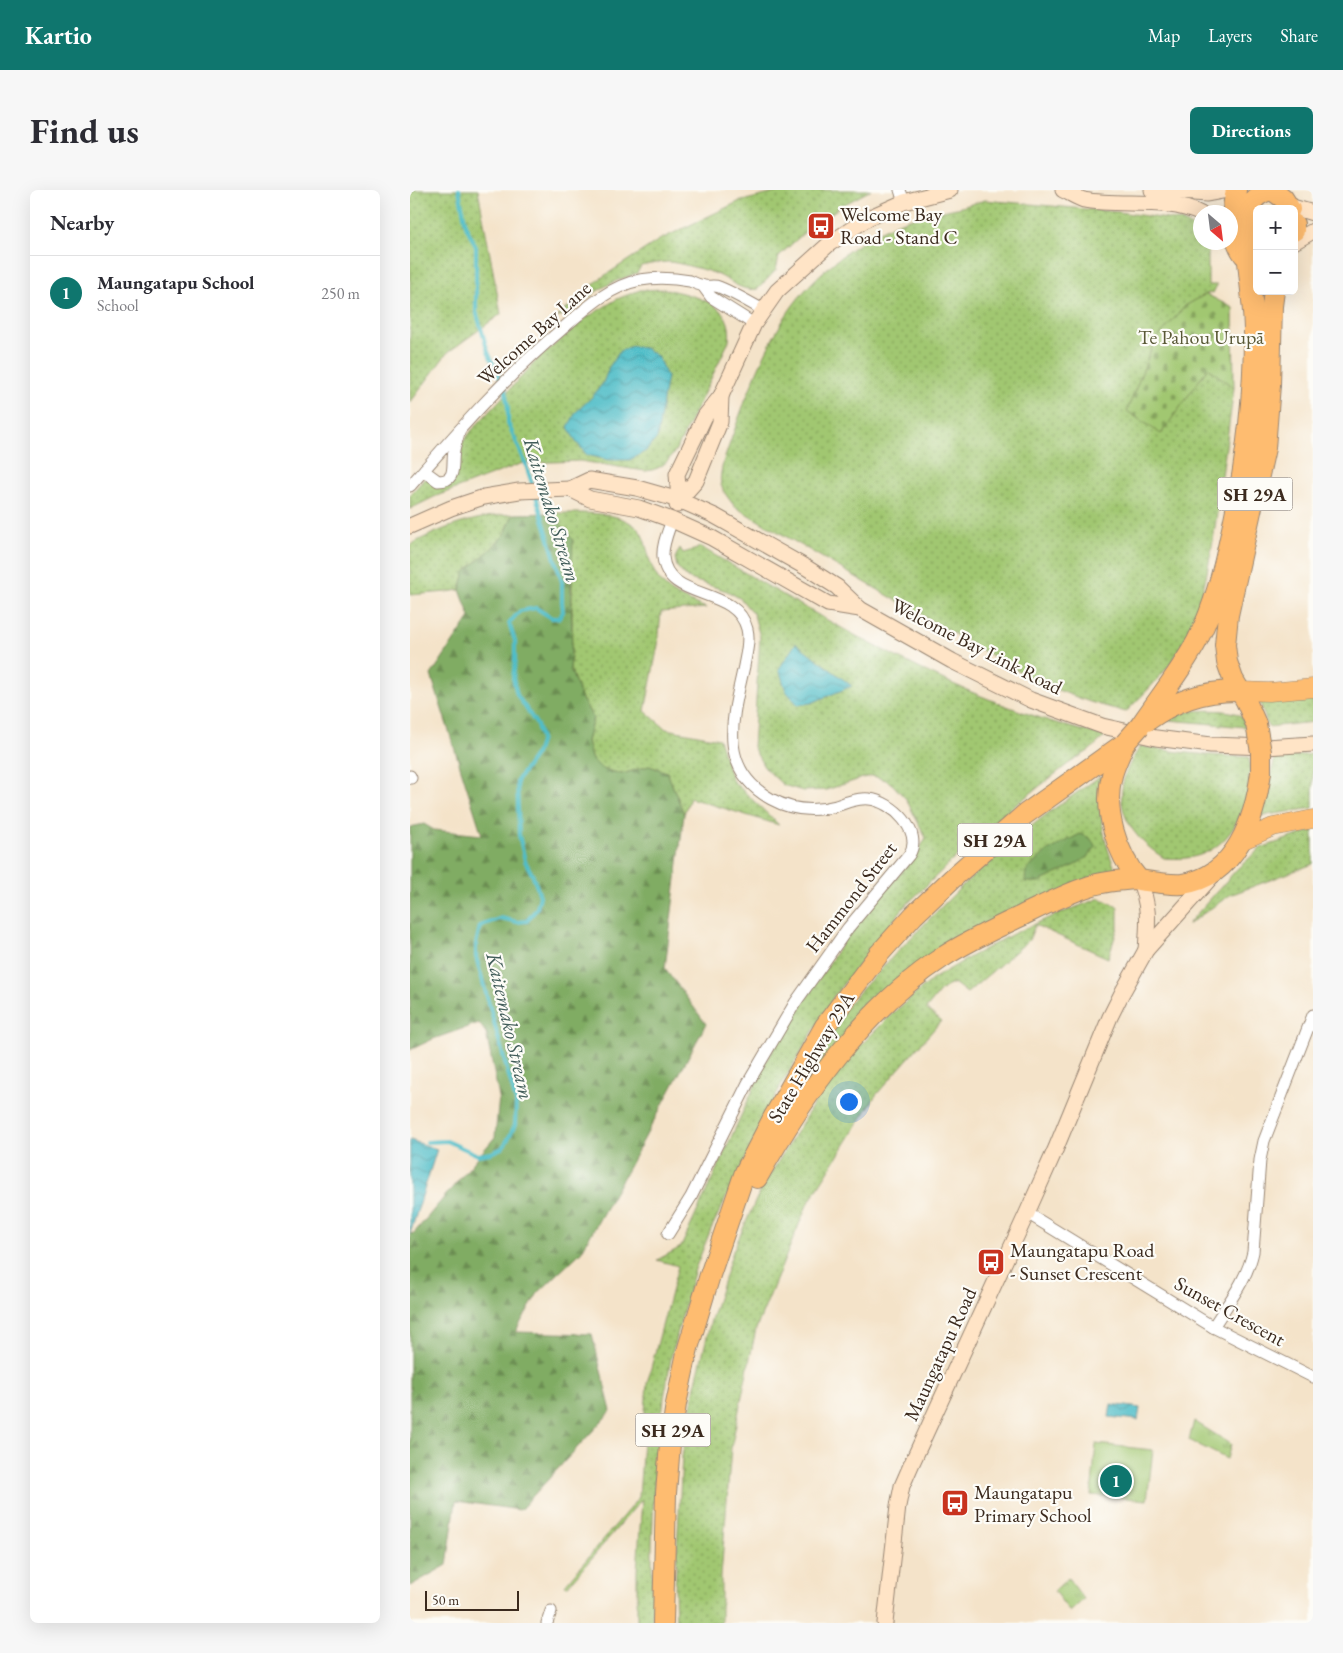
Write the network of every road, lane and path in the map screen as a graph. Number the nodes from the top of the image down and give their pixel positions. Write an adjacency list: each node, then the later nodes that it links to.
1 (950, 190): 7 (main road)
2 (1063, 190): 8 (main road)
3 (1135, 190): 8 (main road)
4 (1228, 190): 6 (main road)
5 (1236, 190): 10 (highway, SH 29A)
6 (1175, 191): 8 (main road)
7 (902, 196): 19 (main road)
8 (1149, 197): 11 (main road)
9 (1282, 201): 12 (main road); 16 (highway, SH 29A)
10 (1233, 205)
11 (1193, 211)
12 (1313, 213)
13 (1313, 231): 14 (main road)
14 (1298, 240)
15 (1238, 244): 16 (highway, SH 29A)
16 (1252, 259): 31 (highway, SH 29A)
17 (703, 286): 19 (street, Welcome Bay Lane); 20 (street); 21 (street, Welcome Bay Lane)
18 (1273, 295): 30 (highway, SH 29A)
19 (763, 310): 20 (main road)
20 (754, 324): 25 (main road)
21 (460, 430): 22 (street, Welcome Bay Lane); 22 (street, Welcome Bay Lane)
22 (425, 469): 23 (street, Welcome Bay Lane)
23 (410, 486)
24 (570, 489): 25 (main road, Welcome Bay Link Road); 26 (main road, Welcome Bay Link Road); 27 (main road, Welcome Bay Link Road)
25 (679, 500): 26 (main road); 28 (main road, Welcome Bay Link Road)
26 (672, 520): 28 (main road, Welcome Bay Link Road); 43 (street, Hammond Street)
27 (410, 526)
28 (860, 609): 33 (main road, Welcome Bay Link Road)
29 (1313, 688): 30 (main road)
30 (1241, 691): 31 (highway, SH 29A); 35 (highway, SH 29A, bridge)
31 (1146, 719): 32 (highway, SH 29A, bridge)
32 (1125, 743): 37 (highway, SH 29A); 44 (highway, State Highway 29A / SH 29A)
33 (1313, 744)
34 (1313, 819): 35 (main road)
35 (1242, 841): 36 (highway, SH 29A)
36 (1219, 868): 37 (highway, SH 29A); 38 (main road, Maungatapu Road)
37 (1139, 879): 38 (main road, Maungatapu Road); 44 (highway, State Highway 29A / SH 29A)
38 (1146, 950): 42 (main road, Maungatapu Road)
39 (1313, 1015): 41 (street)
40 (1313, 1046): 41 (street)
41 (1300, 1049): 45 (street)
42 (1027, 1213): 45 (street, Sunset Crescent); 50 (main road, Maungatapu Road)
43 (668, 1234)
44 (721, 1243): 49 (highway, State Highway 29A / SH 29A)
45 (1213, 1326): 46 (street, Sunset Crescent)
46 (1313, 1377)
47 (551, 1611): 48 (street)
48 (547, 1623)
49 (663, 1623)
50 (885, 1623)

